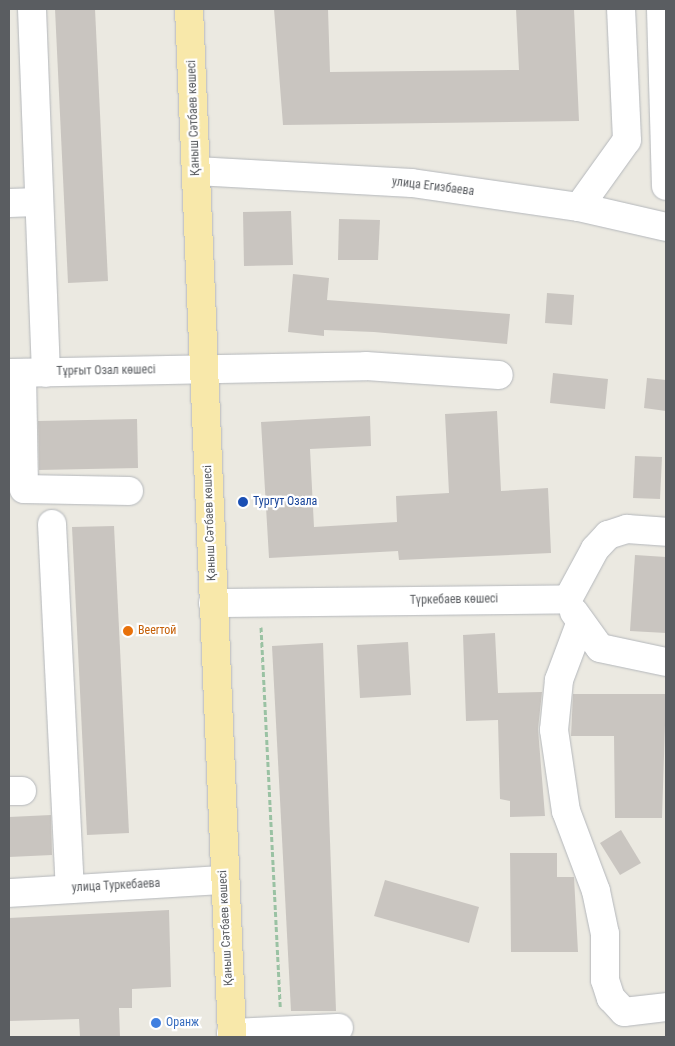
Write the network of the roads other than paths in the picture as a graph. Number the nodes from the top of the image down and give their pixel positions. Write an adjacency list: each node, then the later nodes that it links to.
1 (32, 9): 9 (street)
2 (190, 9): 7 (main road, Қаныш Сәтбаев көшесі)
3 (621, 9): 5 (street)
4 (660, 9): 6 (street)
5 (627, 140): 6 (street); 11 (street)
6 (665, 141): 8 (street)
7 (196, 171): 11 (street, улица Егизбаева); 13 (main road, Қаныш Сәтбаев көшесі)
8 (666, 186)
9 (38, 202): 10 (street); 14 (street)
10 (9, 203)
11 (579, 206): 12 (street, улица Егизбаева)
12 (666, 227)
13 (204, 369): 14 (street, Тұрғыт Озал көшесі); 15 (street, Тұрғыт Озал көшесі); 20 (main road, Қаныш Сәтбаев көшесі)
14 (26, 373): 16 (street)
15 (499, 375)
16 (129, 491)
17 (52, 524): 24 (street)
18 (666, 532): 19 (street)
19 (568, 599): 20 (street, Түркебаев көшесі); 21 (street)
20 (213, 603): 23 (main road, Қаныш Сәтбаев көшесі)
21 (580, 624): 22 (street); 26 (street)
22 (666, 662)
23 (224, 880): 24 (street, улица Туркебаева); 28 (main road, Қаныш Сәтбаев көшесі)
24 (70, 889): 25 (street, улица Туркебаева)
25 (9, 893)
26 (666, 1007)
27 (339, 1028): 28 (street)
28 (232, 1035)

